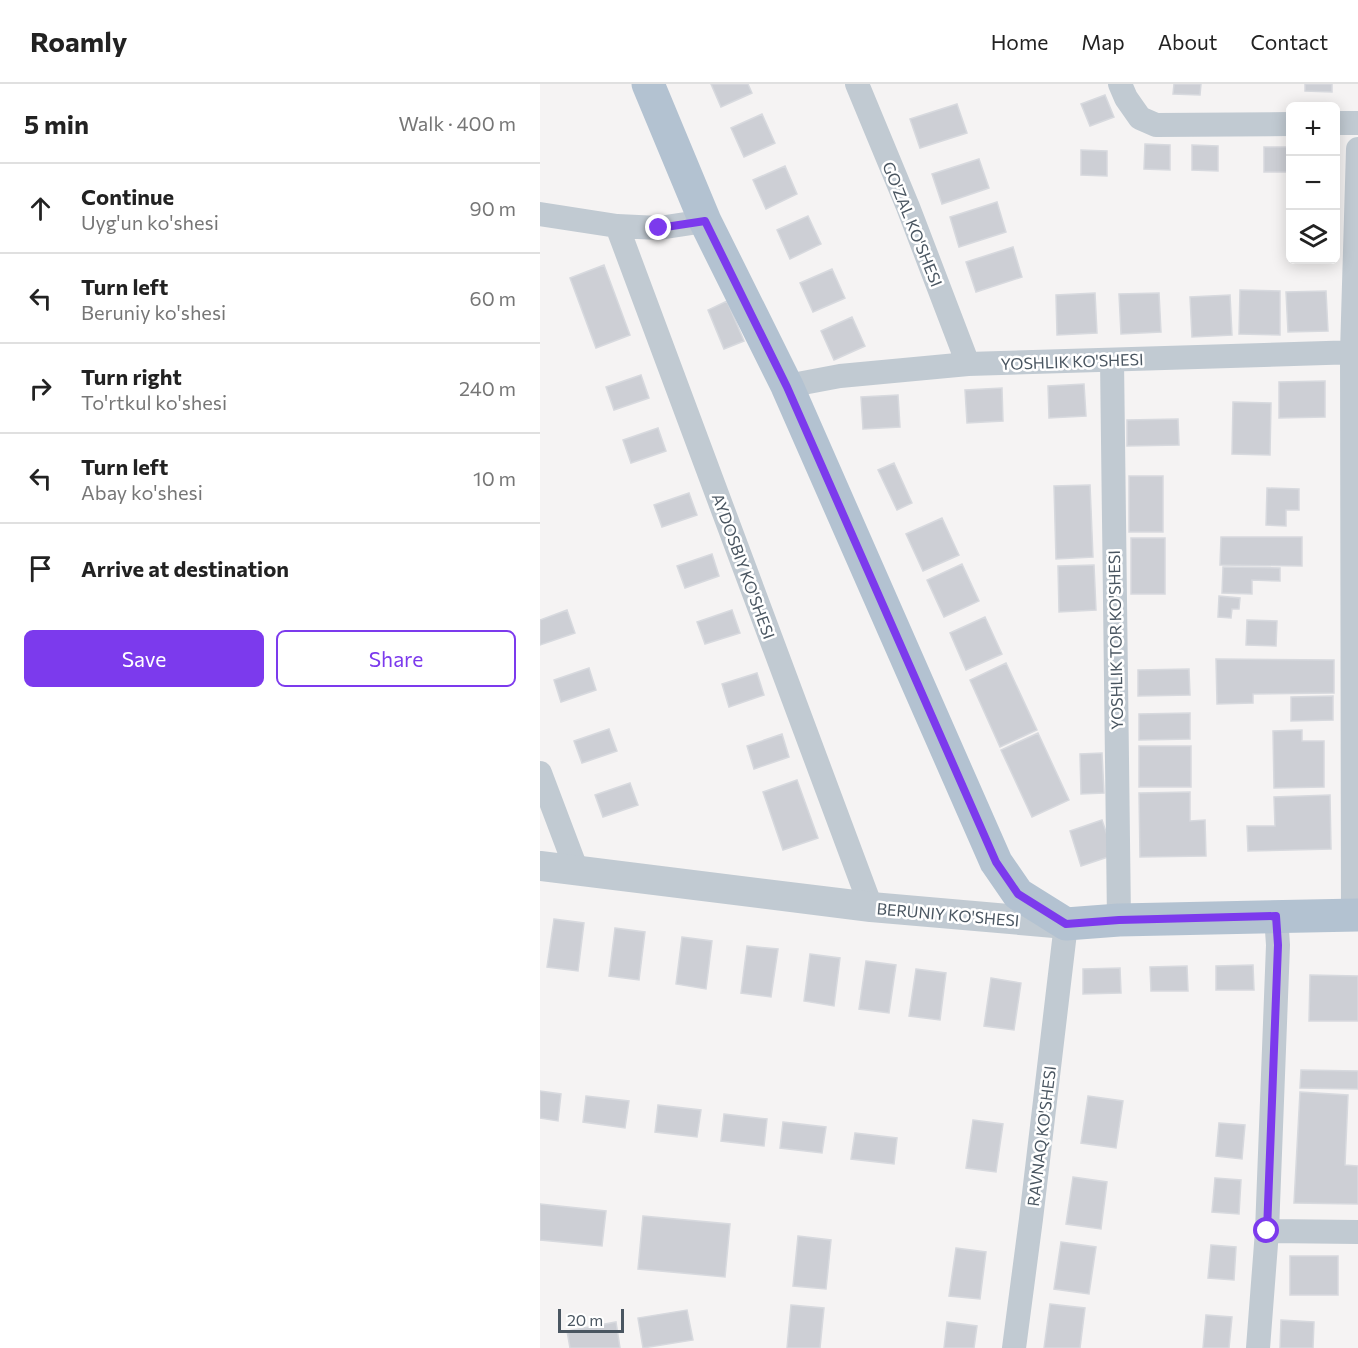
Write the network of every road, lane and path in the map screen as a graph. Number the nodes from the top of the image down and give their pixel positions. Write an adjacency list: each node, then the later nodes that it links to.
1 (648, 84): 9 (main road)
2 (857, 84): 13 (street, GO'ZAL KO'SHESI)
3 (1120, 84): 6 (street)
4 (1340, 123): 5 (street)
5 (1358, 123)
6 (1286, 124)
7 (1358, 149): 11 (street)
8 (540, 214): 10 (street)
9 (705, 221): 10 (street); 14 (main road)
10 (617, 226): 18 (street, AYDOSBIY KO'SHESI)
11 (1355, 352): 12 (street, YOSHLIK KO'SHESI); 19 (street)
12 (1112, 360): 13 (street, YOSHLIK KO'SHESI); 21 (street, YOSHLIK TOR KO'SHESI)
13 (968, 364): 14 (street, YOSHLIK KO'SHESI)
14 (787, 387): 22 (main road)
15 (540, 773): 17 (street)
16 (540, 866): 17 (street, BERUNIY KO'SHESI)
17 (577, 871): 18 (street, BERUNIY KO'SHESI)
18 (871, 907): 22 (street, BERUNIY KO'SHESI)
19 (1355, 915): 20 (main road, BERUNIY KO'SHESI)
20 (1276, 916): 21 (main road, BERUNIY KO'SHESI); 23 (street)
21 (1119, 920): 22 (main road, BERUNIY KO'SHESI)
22 (1066, 924): 25 (street, RAVNAQ KO'SHESI)
23 (1267, 1231): 24 (street); 26 (street)
24 (1358, 1232)
25 (1014, 1348)
26 (1258, 1348)

